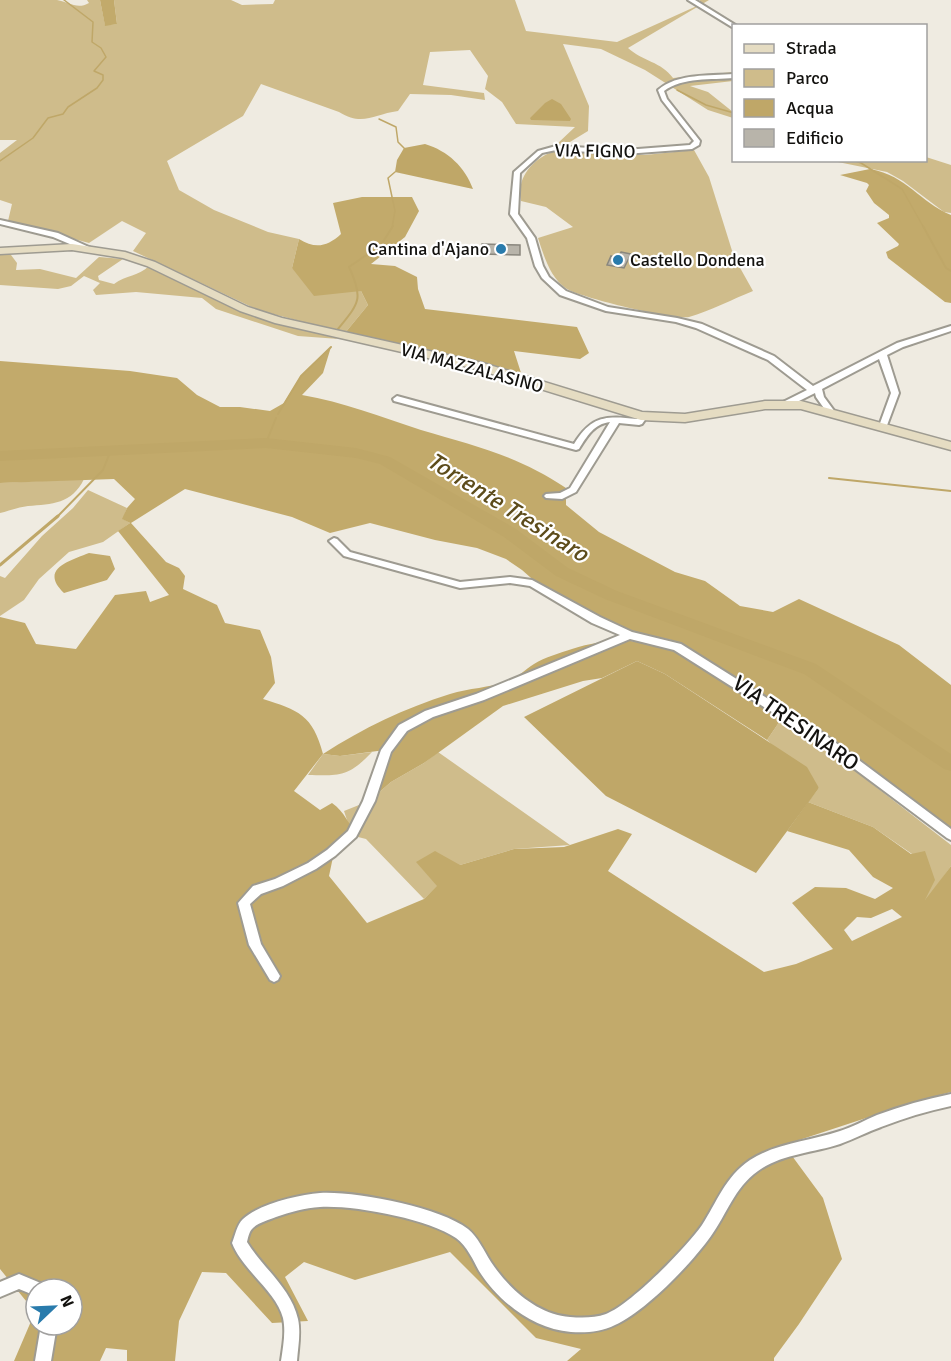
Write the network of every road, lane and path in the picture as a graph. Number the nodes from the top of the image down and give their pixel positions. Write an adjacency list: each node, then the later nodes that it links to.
1 (691, 0): 2 (street)
2 (732, 25)
3 (732, 76): 9 (street, VIA FIGNO)
4 (0, 222): 5 (street)
5 (87, 248): 6 (main road, VIA MAZZALASINO); 13 (main road, VIA MAZZALASINO)
6 (0, 250)
7 (951, 328): 8 (street)
8 (882, 354): 9 (street); 15 (street)
9 (815, 388): 11 (street); 12 (street)
10 (398, 399): 14 (street)
11 (786, 404): 12 (main road, VIA MAZZALASINO); 13 (main road, VIA MAZZALASINO)
12 (831, 412): 15 (main road, VIA MAZZALASINO)
13 (643, 417): 14 (street)
14 (616, 420): 17 (street)
15 (883, 426): 16 (main road, VIA MAZZALASINO)
16 (951, 446)
17 (549, 496)
18 (334, 542): 19 (street, VIA TRESINARO)
19 (629, 634): 20 (street, VIA TRESINARO); 21 (street)
20 (951, 836)
21 (274, 976)
22 (951, 1100): 27 (street)
23 (24, 1283): 24 (street)
24 (0, 1290)
25 (47, 1337): 26 (street)
26 (43, 1361)
27 (289, 1361)

